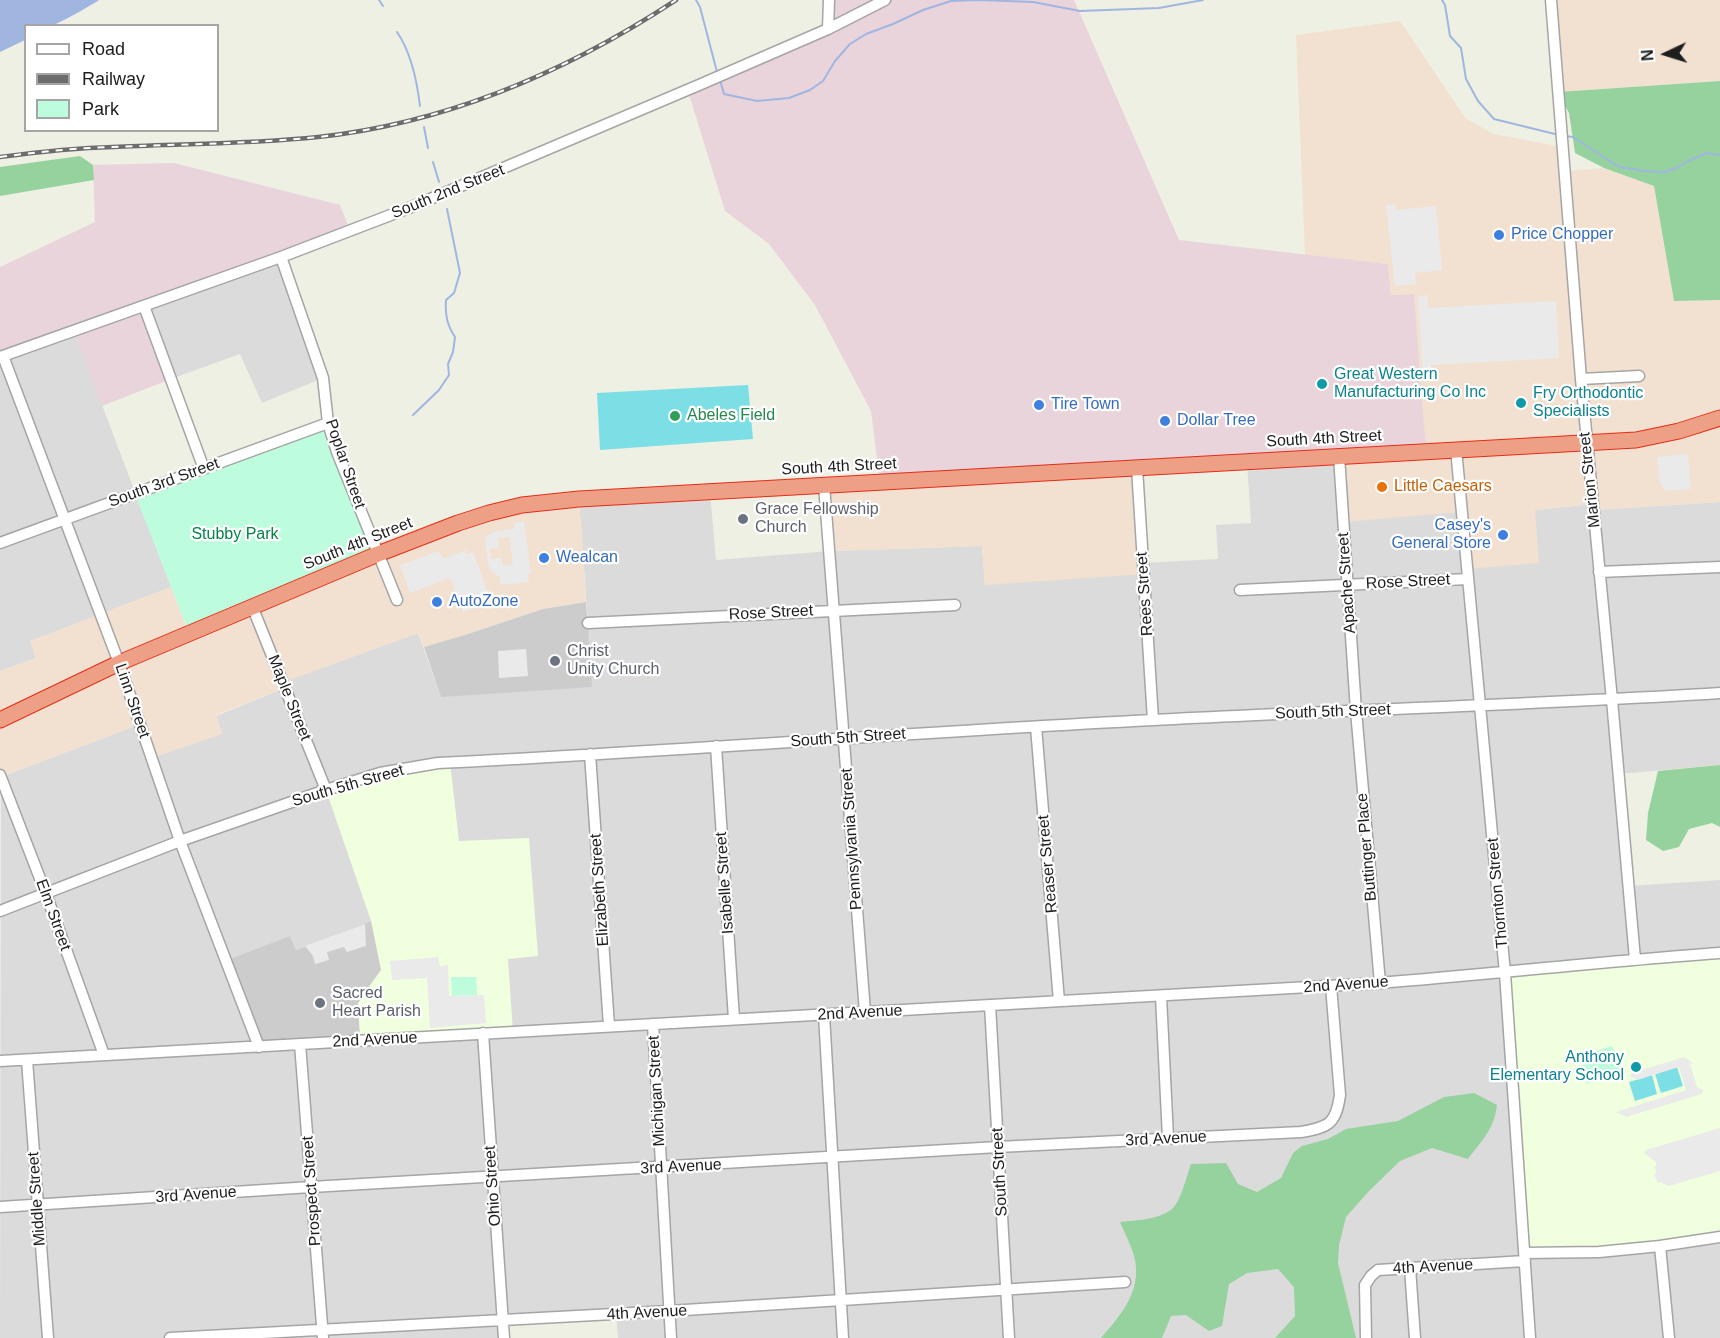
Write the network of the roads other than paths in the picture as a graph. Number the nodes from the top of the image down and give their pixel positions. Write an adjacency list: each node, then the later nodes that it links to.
1 (829, 0): 4 (street)
2 (885, 0): 4 (street, South 2nd Street)
3 (1551, 0): 9 (street, Marion Street)
4 (828, 29): 5 (street, South 2nd Street)
5 (281, 256): 6 (street, South 2nd Street); 11 (street, Poplar Street)
6 (144, 306): 7 (street, South 2nd Street); 16 (street)
7 (2, 357): 18 (street, Linn Street)
8 (1639, 376): 9 (street)
9 (1581, 379): 12 (street, Marion Street)
10 (1720, 418): 12 (highway, South 4th Street)
11 (328, 423): 16 (street, South 3rd Street); 20 (street, Poplar Street)
12 (1587, 442): 13 (highway, South 4th Street); 22 (street, Marion Street)
13 (1456, 449): 14 (highway, South 4th Street); 23 (street, Thornton Street)
14 (1339, 456): 15 (highway, South 4th Street); 24 (street, Apache Street)
15 (1137, 468): 17 (highway, South 4th Street); 37 (street, Rees Street)
16 (204, 469): 18 (street, South 3rd Street)
17 (824, 486): 20 (highway, South 4th Street); 29 (street, Pennsylvania Street)
18 (66, 519): 19 (street, South 3rd Street); 31 (street, Linn Street)
19 (0, 543)
20 (378, 554): 26 (street, Poplar Street); 28 (highway, South 4th Street)
21 (1720, 567): 22 (street)
22 (1599, 572): 33 (street, Marion Street)
23 (1468, 579): 24 (street, Rose Street); 34 (street, Thornton Street)
24 (1347, 586): 25 (street, Rose Street); 35 (street, Apache Street)
25 (1240, 590)
26 (397, 600)
27 (955, 605): 29 (street, Rose Street)
28 (252, 606): 31 (highway, South 4th Street); 43 (street, Maple Street)
29 (835, 610): 30 (street, Rose Street); 39 (street, Pennsylvania Street)
30 (588, 623)
31 (119, 663): 36 (highway, South 4th Street); 44 (street, Linn Street)
32 (1720, 693): 33 (street, South 5th Street)
33 (1612, 700): 34 (street, South 5th Street); 48 (street, Marion Street)
34 (1481, 706): 35 (street, South 5th Street); 49 (street, Thornton Street)
35 (1356, 711): 37 (street, South 5th Street); 50 (street, Buttinger Place)
36 (0, 720)
37 (1153, 720): 38 (street, South 5th Street)
38 (1036, 727): 39 (street, South 5th Street); 53 (street, Reaser Street)
39 (845, 737): 40 (street, South 5th Street); 55 (street, Pennsylvania Street)
40 (716, 746): 41 (street, South 5th Street); 57 (street, Isabelle Street)
41 (590, 754): 43 (street, South 5th Street); 59 (street, Elizabeth Street)
42 (0, 776): 45 (street, Elm Street)
43 (326, 790): 44 (street, South 5th Street)
44 (180, 841): 45 (street, South 5th Street); 62 (street, Linn Street)
45 (46, 894): 46 (street, South 5th Street); 63 (street, Elm Street)
46 (0, 911)
47 (1720, 953): 48 (street, 2nd Avenue)
48 (1635, 959): 49 (street, 2nd Avenue)
49 (1505, 973): 50 (street, 2nd Avenue); 76 (street, Thornton Street)
50 (1380, 983): 51 (street, 2nd Avenue)
51 (1331, 986): 52 (street, 2nd Avenue); 66 (street, 3rd Avenue)
52 (1161, 996): 53 (street, 2nd Avenue); 66 (street)
53 (1059, 1001): 54 (street, 2nd Avenue)
54 (990, 1005): 55 (street, 2nd Avenue); 67 (street, South Street)
55 (865, 1012): 56 (street, 2nd Avenue)
56 (824, 1015): 57 (street, 2nd Avenue); 68 (street)
57 (734, 1019): 58 (street, 2nd Avenue)
58 (653, 1024): 59 (street, 2nd Avenue); 69 (street, Michigan Street)
59 (609, 1026): 60 (street, 2nd Avenue)
60 (483, 1033): 61 (street, 2nd Avenue); 70 (street, Ohio Street)
61 (300, 1044): 62 (street, 2nd Avenue); 71 (street, Prospect Street)
62 (259, 1047): 63 (street, 2nd Avenue)
63 (104, 1055): 64 (street, 2nd Avenue)
64 (27, 1060): 65 (street, 2nd Avenue); 72 (street, Middle Street)
65 (0, 1061)
66 (1168, 1138): 67 (street, 3rd Avenue)
67 (998, 1148): 68 (street, 3rd Avenue); 79 (street, South Street)
68 (833, 1158): 69 (street, 3rd Avenue); 80 (street)
69 (662, 1168): 70 (street, 3rd Avenue); 81 (street, Michigan Street)
70 (492, 1178): 71 (street, 3rd Avenue); 82 (street, Ohio Street)
71 (311, 1187): 72 (street, 3rd Avenue); 83 (street, Prospect Street)
72 (37, 1206): 73 (street, 3rd Avenue); 84 (street, Middle Street)
73 (0, 1207)
74 (1720, 1237): 75 (street, 4th Avenue)
75 (1660, 1246): 76 (street, 4th Avenue); 93 (street)
76 (1525, 1257): 77 (street, 4th Avenue); 92 (street, Thornton Street)
77 (1410, 1268): 90 (street, 4th Avenue); 91 (street)
78 (1125, 1282): 79 (street, 4th Avenue)
79 (1007, 1289): 80 (street, 4th Avenue); 89 (street, South Street)
80 (841, 1301): 81 (street, 4th Avenue); 88 (street)
81 (669, 1311): 82 (street, 4th Avenue); 87 (street, Michigan Street)
82 (503, 1321): 83 (street, 4th Avenue); 86 (street, Ohio Street)
83 (322, 1333): 85 (street, 4th Avenue)
84 (48, 1338)
85 (170, 1338)
86 (504, 1338)
87 (671, 1338)
88 (843, 1338)
89 (1010, 1338)
90 (1366, 1338)
91 (1415, 1338)
92 (1530, 1338)
93 (1669, 1338)

